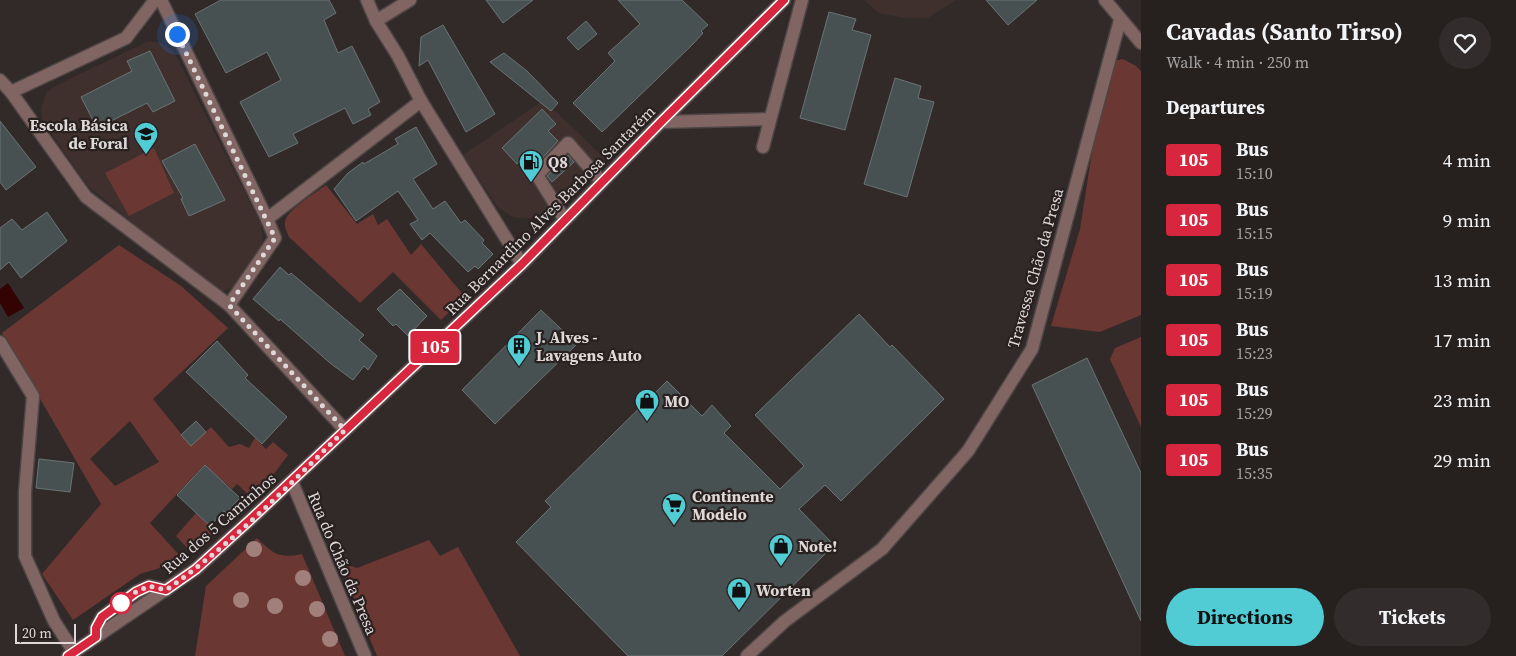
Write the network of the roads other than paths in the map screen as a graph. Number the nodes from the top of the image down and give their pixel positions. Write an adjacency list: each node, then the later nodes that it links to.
1 (155, 0): 12 (street)
2 (161, 0): 18 (street)
3 (367, 0): 9 (street)
4 (410, 0): 9 (street)
5 (784, 0): 15 (street, Rua Bernardino Alves Barbosa Santarém)
6 (802, 0): 14 (street)
7 (1105, 0): 8 (street)
8 (1120, 20): 10 (street); 27 (street, Travessa Chão da Presa)
9 (376, 21): 13 (street)
10 (1141, 43)
11 (0, 80): 12 (street)
12 (12, 92): 21 (street)
13 (421, 101): 18 (street); 20 (street)
14 (770, 118): 15 (street); 16 (street)
15 (661, 122): 17 (street, Rua Bernardino Alves Barbosa Santarém)
16 (763, 147)
17 (602, 182): 19 (street, Rua Bernardino Alves Barbosa Santarém); 19 (street)
18 (267, 219): 21 (street)
19 (565, 220): 20 (street, Rua Bernardino Alves Barbosa Santarém)
20 (522, 264): 23 (street, Rua Bernardino Alves Barbosa Santarém)
21 (229, 305): 23 (street)
22 (0, 342): 25 (street)
23 (345, 430): 24 (street, Rua Bernardino Alves Barbosa Santarém)
24 (292, 482): 25 (street, Rua dos 5 Caminhos); 26 (street, Rua do Chão da Presa)
25 (71, 654)
26 (365, 656)
27 (747, 656)

